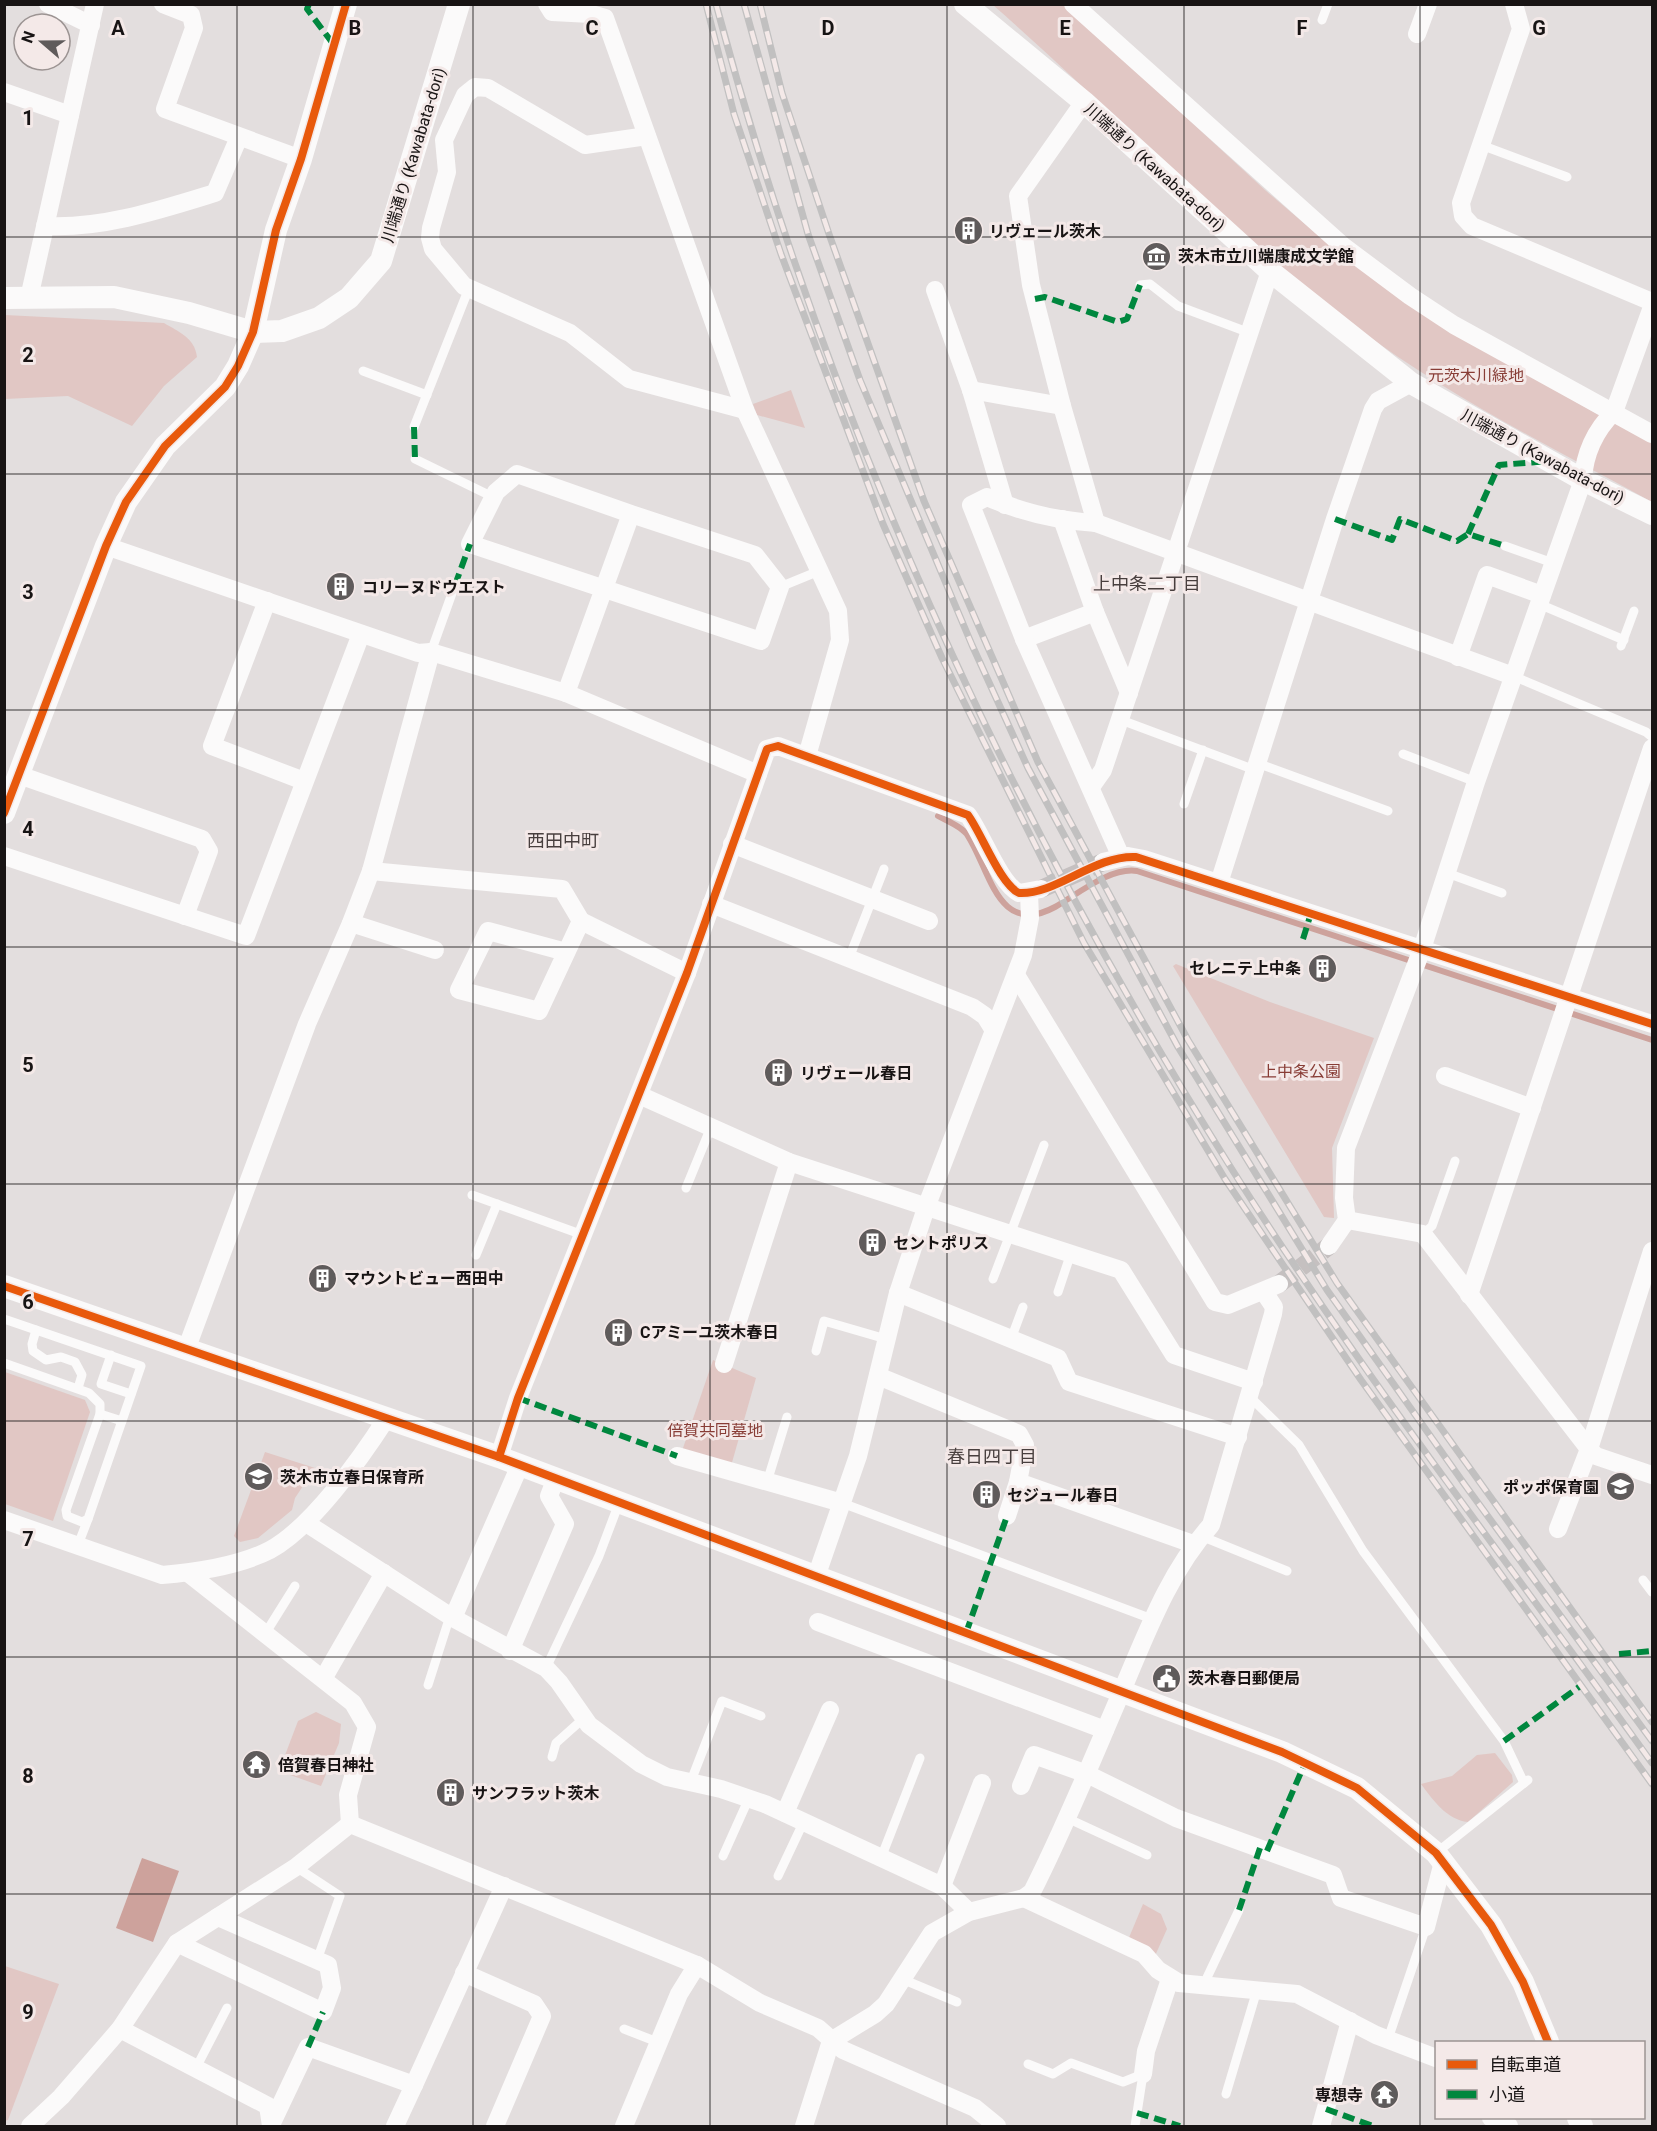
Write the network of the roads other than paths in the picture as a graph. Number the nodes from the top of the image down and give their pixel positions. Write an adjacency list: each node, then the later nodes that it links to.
1 (48, 4): 14 (street)
2 (95, 4): 14 (street)
3 (164, 4): 12 (street)
4 (346, 4): 24 (street)
5 (459, 4): 19 (street, 川端通り (Kawabata-dori))
6 (547, 4): 21 (street)
7 (964, 4): 17 (street, 川端通り (Kawabata-dori))
8 (1073, 4): 43 (street)
9 (1328, 4): 13 (lane)
10 (1428, 4): 15 (street)
11 (1510, 6): 23 (street)
12 (194, 10): 20 (street)
13 (1323, 20)
14 (91, 25): 18 (street)
15 (1417, 34)
16 (4, 92): 18 (street)
17 (1084, 102): 27 (street, 川端通り (Kawabata-dori)); 41 (street)
18 (70, 116): 26 (street)
19 (419, 131): 22 (street); 35 (street, 川端通り (Kawabata-dori))
20 (239, 136): 24 (street); 26 (street)
21 (647, 136): 22 (street); 42 (street)
22 (444, 140): 29 (street)
23 (1481, 145): 25 (lane); 33 (street)
24 (301, 159): 35 (street)
25 (1568, 177)
26 (45, 226): 32 (street)
27 (1270, 271): 36 (street); 38 (street, 川端通り (Kawabata-dori))
28 (1140, 285): 36 (lane)
29 (469, 288): 40 (lane); 42 (street)
30 (935, 290): 39 (street)
31 (4, 298): 32 (street, 川端通り (Kawabata-dori))
32 (29, 298): 35 (street, 川端通り (Kawabata-dori))
33 (1653, 302)
34 (1653, 307): 43 (street)
35 (253, 332): 54 (street)
36 (1250, 333): 56 (street)
37 (363, 371): 40 (lane)
38 (1410, 383): 47 (street, 川端通り (Kawabata-dori)); 64 (street)
39 (971, 390): 41 (street); 49 (street)
40 (427, 395): 44 (lane)
41 (1062, 406): 53 (street)
42 (745, 410): 58 (street)
43 (1614, 412): 45 (street); 47 (street)
44 (414, 427)
45 (1653, 434)
46 (416, 459): 48 (lane)
47 (1583, 480): 51 (street, 川端通り (Kawabata-dori)); 57 (street)
48 (493, 497): 50 (street); 60 (street)
49 (1005, 505): 52 (street); 68 (street)
50 (631, 514): 60 (street); 61 (street)
51 (1653, 514)
52 (1062, 519): 53 (street); 66 (street)
53 (1096, 523): 56 (street)
54 (106, 546): 63 (street); 82 (street)
55 (1505, 546): 57 (lane)
56 (1178, 551): 64 (street); 73 (street)
57 (1553, 563): 62 (street)
58 (819, 571): 61 (lane); 79 (street)
59 (455, 585): 69 (lane)
60 (604, 587): 61 (street); 72 (street)
61 (780, 587)
62 (1541, 599): 65 (lane); 70 (street); 71 (street)
63 (267, 601): 67 (street); 83 (street)
64 (1309, 601): 70 (street); 80 (street)
65 (1634, 611)
66 (1095, 612): 68 (street); 73 (street)
67 (361, 634): 69 (street); 83 (street)
68 (1024, 639): 85 (street)
69 (431, 652): 72 (street); 92 (street)
70 (1458, 657): 71 (street)
71 (1513, 676): 75 (lane); 84 (street)
72 (566, 693): 81 (street)
73 (1129, 693): 74 (street)
74 (1120, 720): 77 (lane); 85 (street)
75 (1653, 737)
76 (1653, 748): 108 (street)
77 (1203, 750): 80 (lane); 86 (lane)
78 (1403, 754): 84 (lane)
79 (807, 756): 81 (street); 107 (street)
80 (1256, 766): 87 (lane); 94 (street)
81 (758, 774): 89 (street)
82 (19, 775): 88 (street); 98 (street)
83 (304, 781): 98 (street)
84 (1476, 782): 93 (street)
85 (1091, 787): 94 (street)
86 (1184, 804)
87 (1388, 811)
88 (4, 813)
89 (732, 844): 96 (street); 97 (street)
90 (4, 856): 98 (street)
91 (884, 868): 96 (lane)
92 (371, 871): 99 (street); 101 (street)
93 (1447, 873): 95 (lane); 105 (street)
94 (1219, 883): 105 (street)
95 (1502, 893)
96 (873, 899): 100 (street); 104 (lane)
97 (711, 903): 104 (street); 106 (street)
98 (184, 916)
99 (581, 921): 103 (street); 106 (street)
100 (929, 921)
101 (351, 923): 102 (street); 140 (street)
102 (435, 950)
103 (566, 952): 103 (street)
104 (849, 958): 110 (street)
105 (1418, 958): 108 (street); 122 (street)
106 (687, 974): 112 (street)
107 (1016, 975): 110 (street); 147 (street)
108 (1566, 1007): 109 (street); 113 (street)
109 (1653, 1024)
110 (993, 1029): 121 (street)
111 (1445, 1076): 113 (street)
112 (639, 1095): 114 (street); 125 (street)
113 (1532, 1108): 134 (street)
114 (711, 1127): 117 (street); 118 (lane)
115 (1044, 1145): 123 (lane)
116 (1455, 1161): 124 (lane)
117 (789, 1162): 121 (street); 144 (street)
118 (686, 1188)
119 (472, 1195): 120 (lane)
120 (497, 1204): 125 (lane); 129 (lane)
121 (927, 1205): 123 (street); 133 (street)
122 (1347, 1220): 124 (street); 126 (street)
123 (1010, 1233): 128 (street); 130 (lane)
124 (1423, 1234): 134 (street)
125 (583, 1235): 156 (street)
126 (1329, 1246)
127 (1653, 1251): 154 (street)
128 (1071, 1253): 132 (lane); 147 (street)
129 (476, 1254)
130 (993, 1279)
131 (4, 1286): 140 (street)
132 (1058, 1292)
133 (898, 1293): 138 (street); 139 (street)
134 (1469, 1295): 154 (street)
135 (1023, 1307): 139 (lane)
136 (4, 1319): 137 (lane)
137 (36, 1329): 142 (lane); 146 (lane)
138 (886, 1339): 141 (lane); 145 (street)
139 (1011, 1339): 153 (street)
140 (186, 1350): 151 (street)
141 (816, 1352)
142 (111, 1355): 148 (lane); 148 (lane)
143 (4, 1363): 146 (lane)
144 (723, 1364)
145 (878, 1376): 161 (street); 163 (street)
146 (78, 1388): 149 (lane)
147 (1252, 1390): 153 (street); 205 (lane)
148 (131, 1394): 152 (lane)
149 (100, 1414): 152 (lane); 165 (lane)
150 (788, 1418): 160 (lane)
151 (386, 1419): 156 (street); 167 (street)
152 (122, 1421): 165 (lane)
153 (1238, 1437): 169 (street)
154 (1589, 1449): 158 (street); 168 (street)
155 (677, 1456): 160 (street)
156 (499, 1457): 157 (street)
157 (520, 1465): 159 (street); 178 (street)
158 (1653, 1475)
159 (556, 1478): 162 (street); 182 (street)
160 (767, 1482): 163 (street)
161 (1018, 1482): 164 (street); 169 (street)
162 (619, 1503): 174 (street); 183 (lane)
163 (842, 1503): 174 (street); 179 (lane)
164 (1007, 1516)
165 (88, 1519): 170 (lane)
166 (4, 1520): 170 (street)
167 (306, 1523): 172 (street); 173 (street)
168 (1558, 1529)
169 (1197, 1540): 171 (lane); 179 (street)
170 (78, 1545): 172 (street)
171 (1287, 1571)
172 (188, 1573): 181 (street)
173 (384, 1573): 178 (street); 184 (street)
174 (816, 1577): 186 (street)
175 (1644, 1580): 177 (lane)
176 (295, 1586): 181 (lane)
177 (1653, 1592)
178 (451, 1617): 182 (street); 185 (lane)
179 (1152, 1619): 186 (street)
180 (818, 1622): 190 (street)
181 (266, 1634): 184 (street)
182 (510, 1652): 183 (street)
183 (546, 1668): 189 (street)
184 (323, 1679): 201 (street)
185 (428, 1685)
186 (1122, 1691): 190 (street); 205 (street)
187 (830, 1710): 198 (street)
188 (761, 1716): 194 (lane)
189 (584, 1718): 191 (lane); 194 (street)
190 (1105, 1730): 193 (street)
191 (552, 1757)
192 (920, 1758): 204 (lane)
193 (1087, 1774): 196 (street); 199 (street); 214 (street)
194 (691, 1781): 197 (street)
195 (982, 1783): 209 (street)
196 (1021, 1786)
197 (749, 1798): 198 (street); 203 (lane)
198 (785, 1813): 200 (street)
199 (1069, 1819): 202 (lane); 210 (street)
200 (804, 1821): 204 (street); 207 (lane)
201 (350, 1824): 206 (street); 208 (street)
202 (1147, 1855)
203 (723, 1856)
204 (881, 1858): 209 (street)
205 (1439, 1858): 214 (street); 229 (street)
206 (296, 1868): 213 (street); 216 (lane)
207 (778, 1876)
208 (504, 1886): 217 (street); 218 (street)
209 (942, 1886): 212 (street)
210 (1024, 1898): 212 (street); 219 (street)
211 (1239, 1910): 221 (lane)
212 (969, 1912): 220 (street)
213 (218, 1917): 215 (street); 216 (street)
214 (1426, 1928): 228 (lane)
215 (177, 1943): 216 (street); 226 (street)
216 (317, 1960)
217 (698, 1965): 230 (street); 231 (street)
218 (464, 1973): 236 (street); 242 (street)
219 (1170, 1978): 221 (street); 235 (street)
220 (902, 1979): 223 (lane); 230 (street)
221 (1202, 1986): 222 (street)
222 (1257, 1989): 225 (street); 237 (lane)
223 (957, 2002)
224 (227, 2008): 234 (lane)
225 (1350, 2021): 228 (street); 247 (street)
226 (120, 2029): 234 (street); 240 (street)
227 (624, 2029): 231 (lane)
228 (1388, 2039): 232 (street)
229 (1547, 2041)
230 (831, 2042): 244 (street); 245 (street)
231 (660, 2043): 243 (street)
232 (1435, 2057)
233 (1028, 2064): 235 (lane)
234 (196, 2068): 239 (street)
235 (1143, 2074): 246 (lane)
236 (414, 2085): 239 (street); 241 (street)
237 (1226, 2094)
238 (1493, 2119): 248 (street)
239 (271, 2125)
240 (30, 2127)
241 (395, 2127)
242 (495, 2127)
243 (624, 2127)
244 (804, 2127)
245 (997, 2127)
246 (1135, 2127)
247 (1321, 2127)
248 (1509, 2127)

